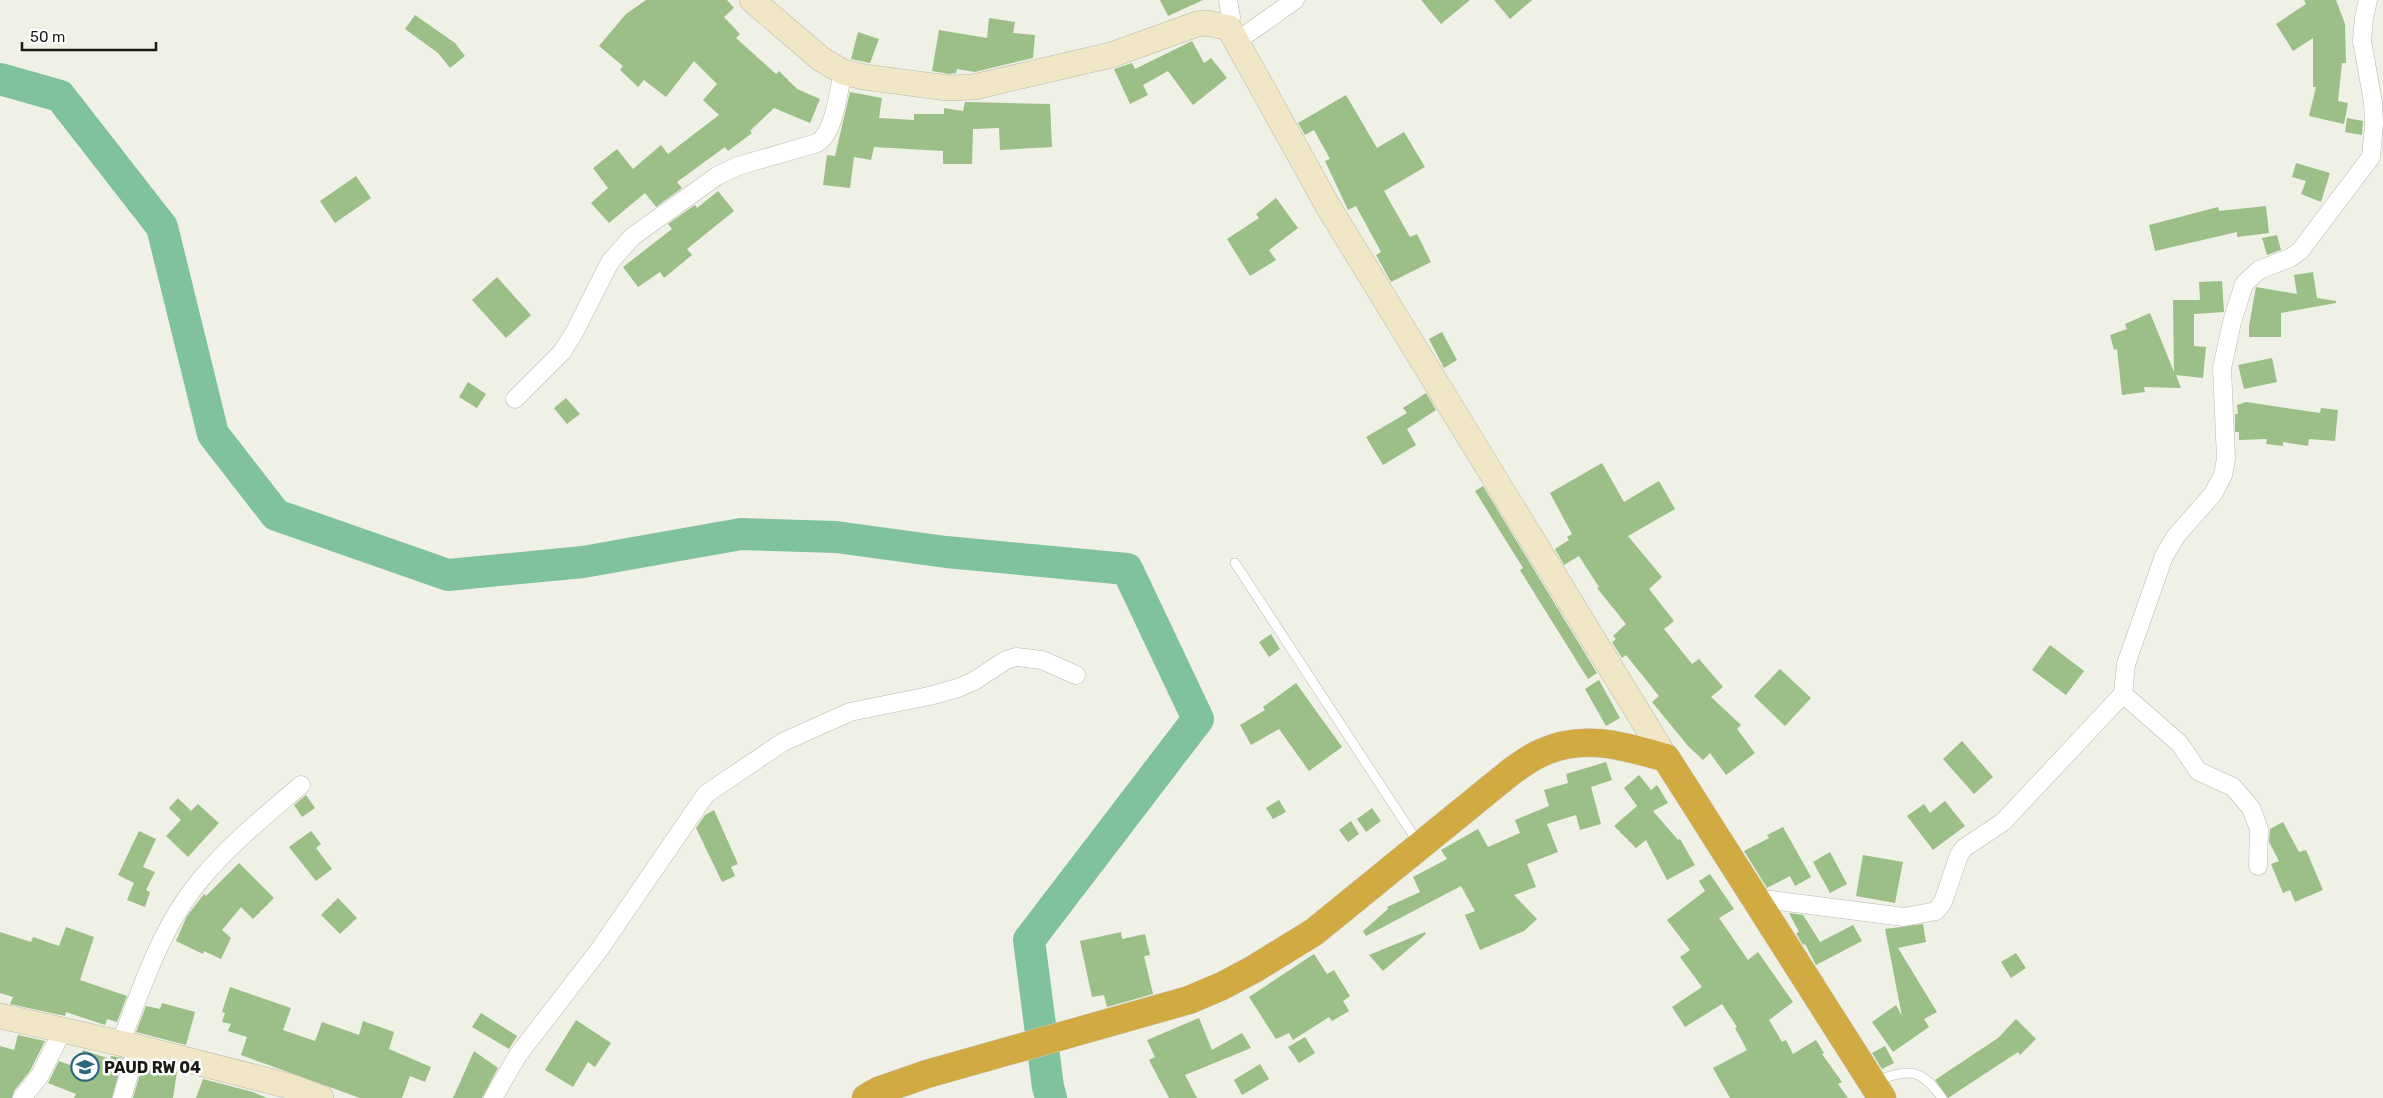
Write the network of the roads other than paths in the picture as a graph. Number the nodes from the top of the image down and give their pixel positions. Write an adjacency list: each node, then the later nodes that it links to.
1 (752, 0): 6 (street)
2 (1228, 0): 5 (street)
3 (1295, 0): 5 (street)
4 (2368, 0): 7 (street)
5 (1233, 34): 6 (street); 12 (street)
6 (843, 72): 8 (street)
7 (2377, 160): 11 (street)
8 (515, 399)
9 (1235, 563): 14 (lane)
10 (1076, 675): 24 (street)
11 (2122, 694): 15 (street); 16 (street)
12 (1666, 758): 14 (highway); 16 (highway)
13 (301, 785): 19 (street)
14 (1419, 845): 25 (highway)
15 (2258, 866)
16 (1756, 898): 20 (highway)
17 (0, 1016): 18 (street)
18 (63, 1030): 19 (street); 21 (street)
19 (128, 1046): 22 (street); 23 (street)
20 (1877, 1090): 26 (lane)
21 (22, 1098)
22 (122, 1098)
23 (321, 1098)
24 (493, 1098)
25 (866, 1098)
26 (1942, 1098)

